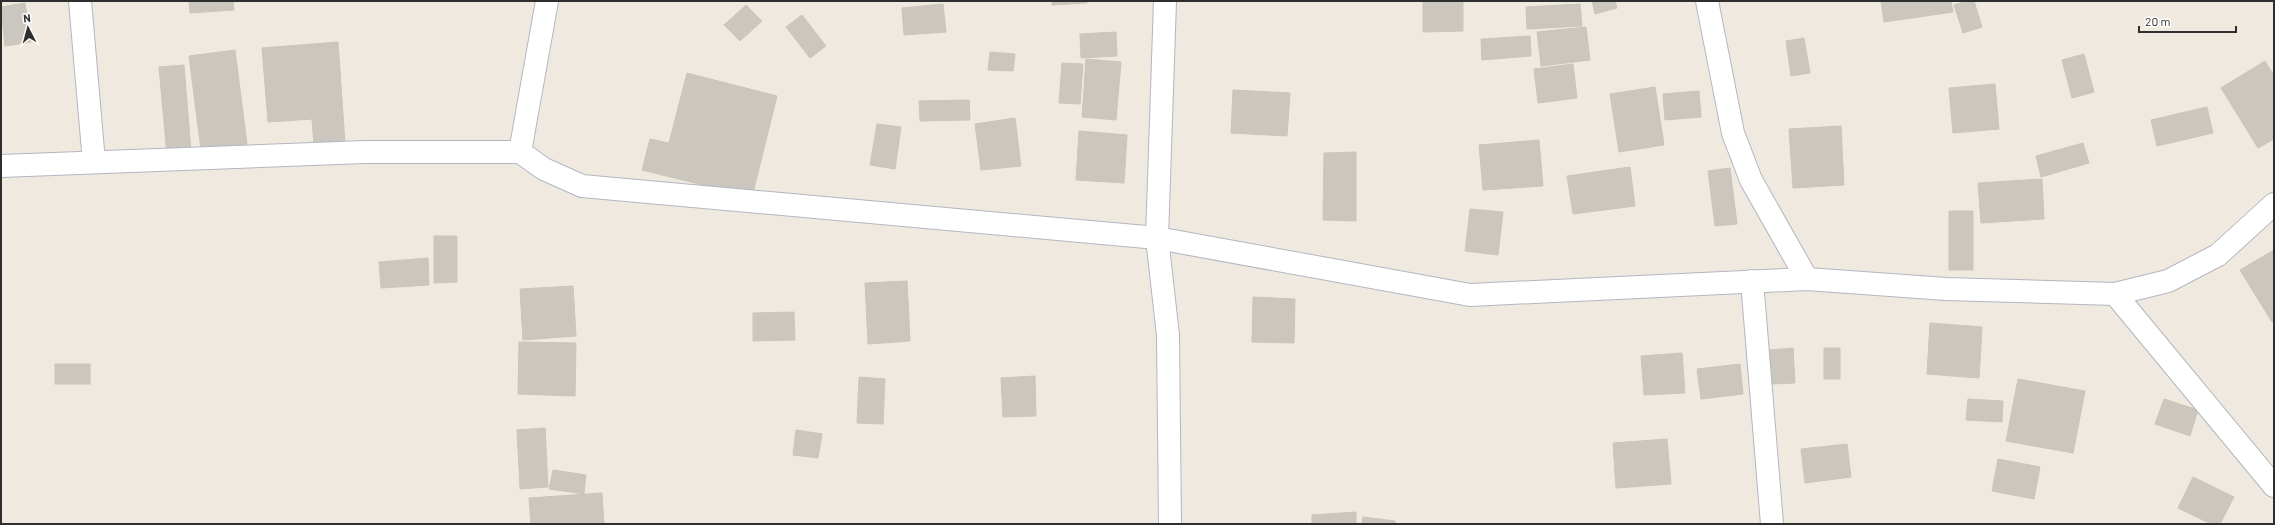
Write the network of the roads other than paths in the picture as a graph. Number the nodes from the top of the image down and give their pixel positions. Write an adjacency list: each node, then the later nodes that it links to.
1 (80, 1): 6 (street)
2 (546, 1): 5 (street)
3 (1165, 1): 9 (street)
4 (1707, 1): 10 (street)
5 (520, 152): 6 (street); 9 (street)
6 (94, 162): 7 (street)
7 (1, 166)
8 (2274, 204): 12 (street)
9 (1157, 238): 11 (street); 14 (street)
10 (1808, 279): 11 (street); 12 (street)
11 (1752, 281): 15 (street)
12 (2115, 294): 13 (street)
13 (2274, 486)
14 (1170, 524)
15 (1772, 524)

